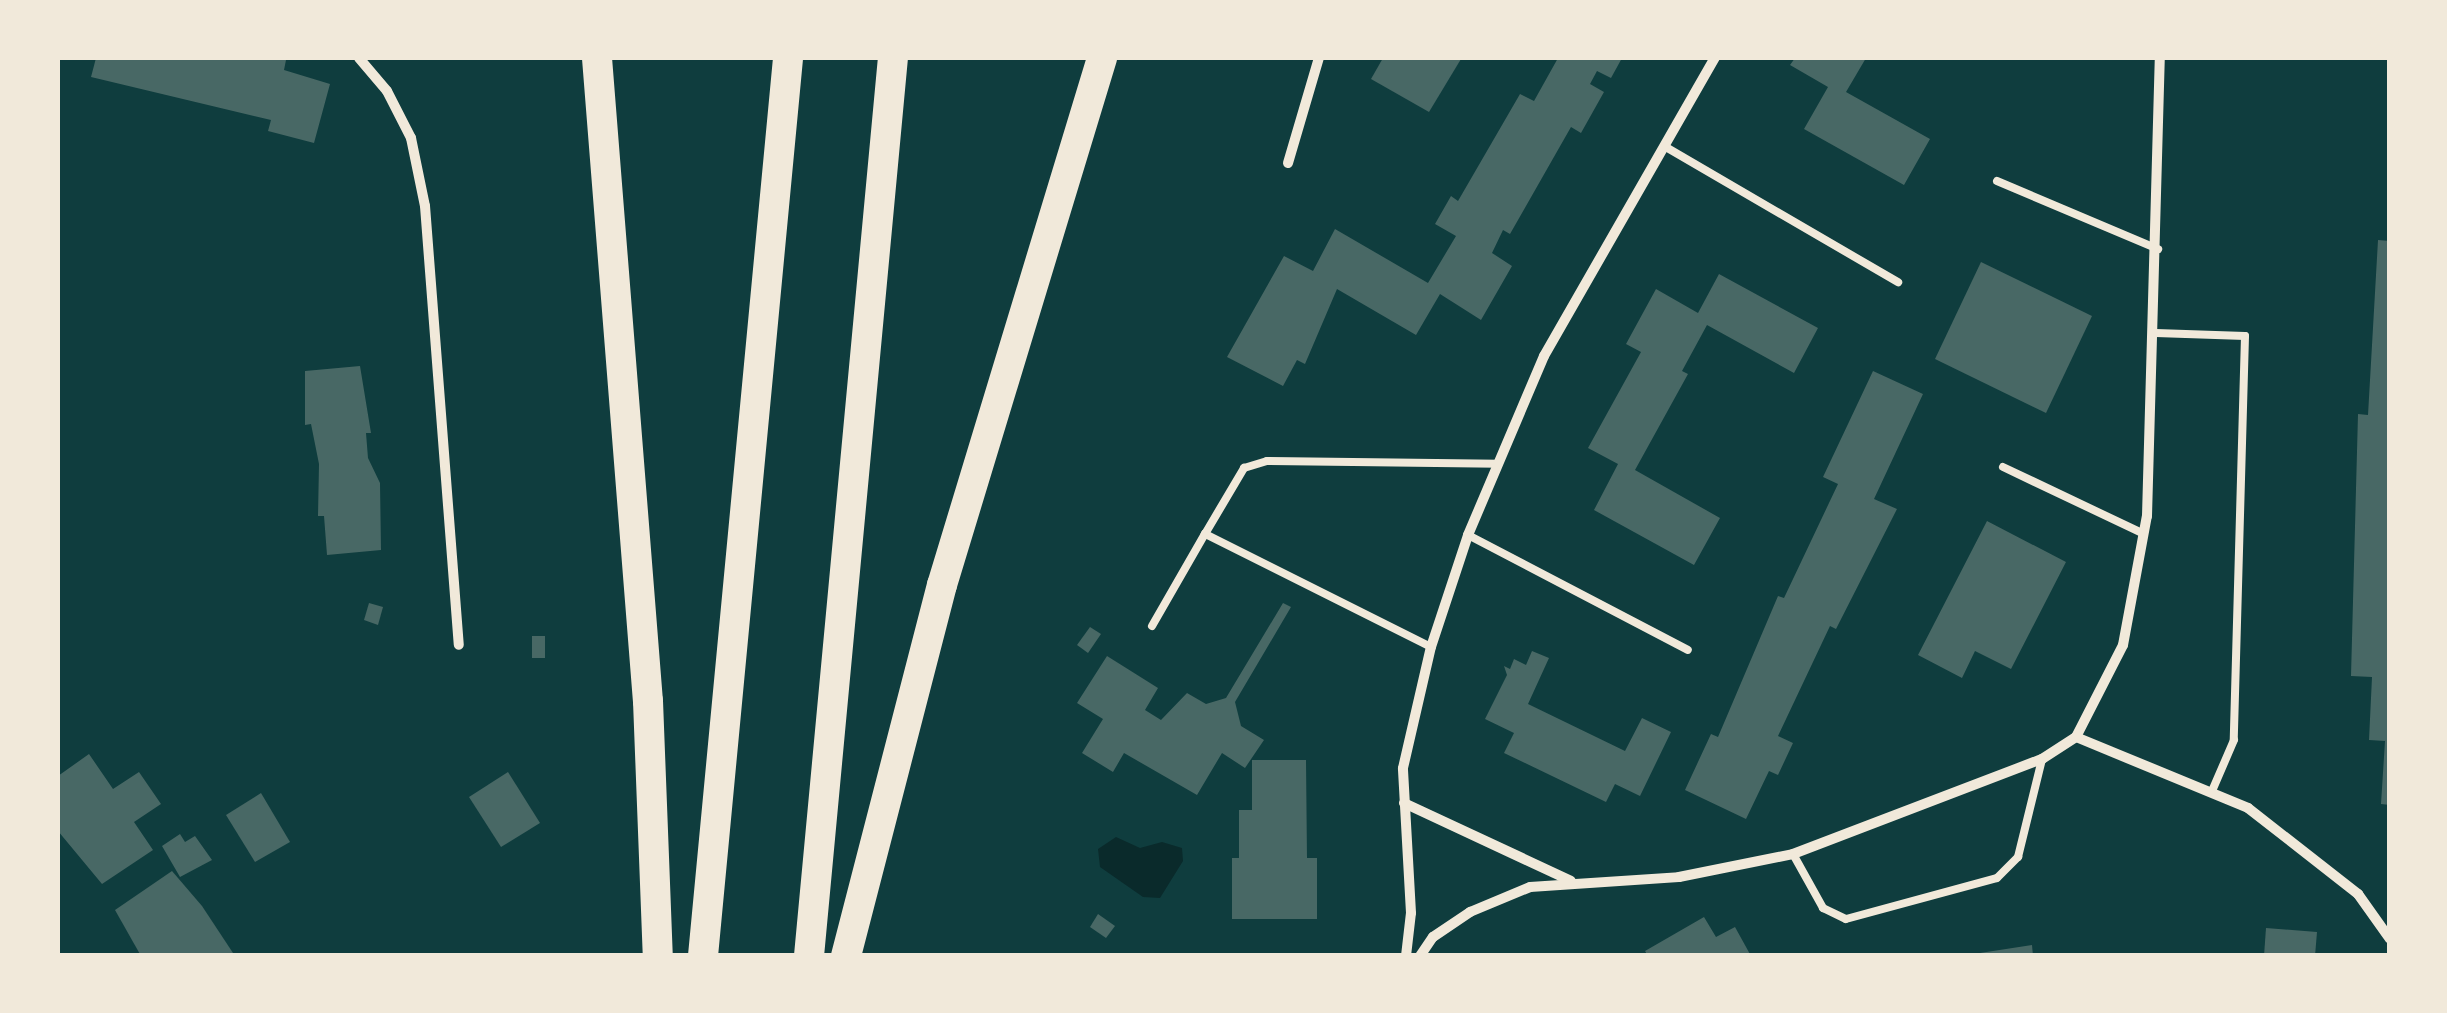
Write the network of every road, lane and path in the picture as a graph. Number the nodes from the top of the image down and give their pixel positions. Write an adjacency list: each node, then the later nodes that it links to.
1 (360, 58): 21 (street)
2 (597, 58): 31 (highway)
3 (788, 58): 32 (highway)
4 (893, 58): 33 (highway)
5 (1102, 58): 34 (highway)
6 (1319, 58): 10 (street)
7 (1714, 58): 9 (street)
8 (2160, 58): 12 (street)
9 (1664, 146): 13 (lane); 15 (street)
10 (1288, 163)
11 (1997, 181): 12 (lane)
12 (2158, 249): 14 (street)
13 (1898, 282)
14 (2156, 333): 18 (street); 26 (lane)
15 (1498, 464): 17 (lane); 19 (street)
16 (2003, 467): 18 (lane)
17 (1205, 534): 20 (lane); 22 (lane)
18 (2144, 534): 24 (street)
19 (1468, 535): 22 (street); 23 (lane)
20 (1152, 626)
21 (458, 644)
22 (1431, 647): 27 (street)
23 (1688, 650)
24 (2076, 738): 25 (street); 26 (street)
25 (2042, 760): 28 (street); 28 (lane)
26 (2212, 792): 30 (street)
27 (1404, 804): 29 (street); 35 (street)
28 (1793, 854): 29 (street)
29 (1572, 882): 36 (street)
30 (2390, 939)
31 (658, 956)
32 (703, 956)
33 (809, 956)
34 (846, 956)
35 (1406, 956)
36 (1420, 956)

